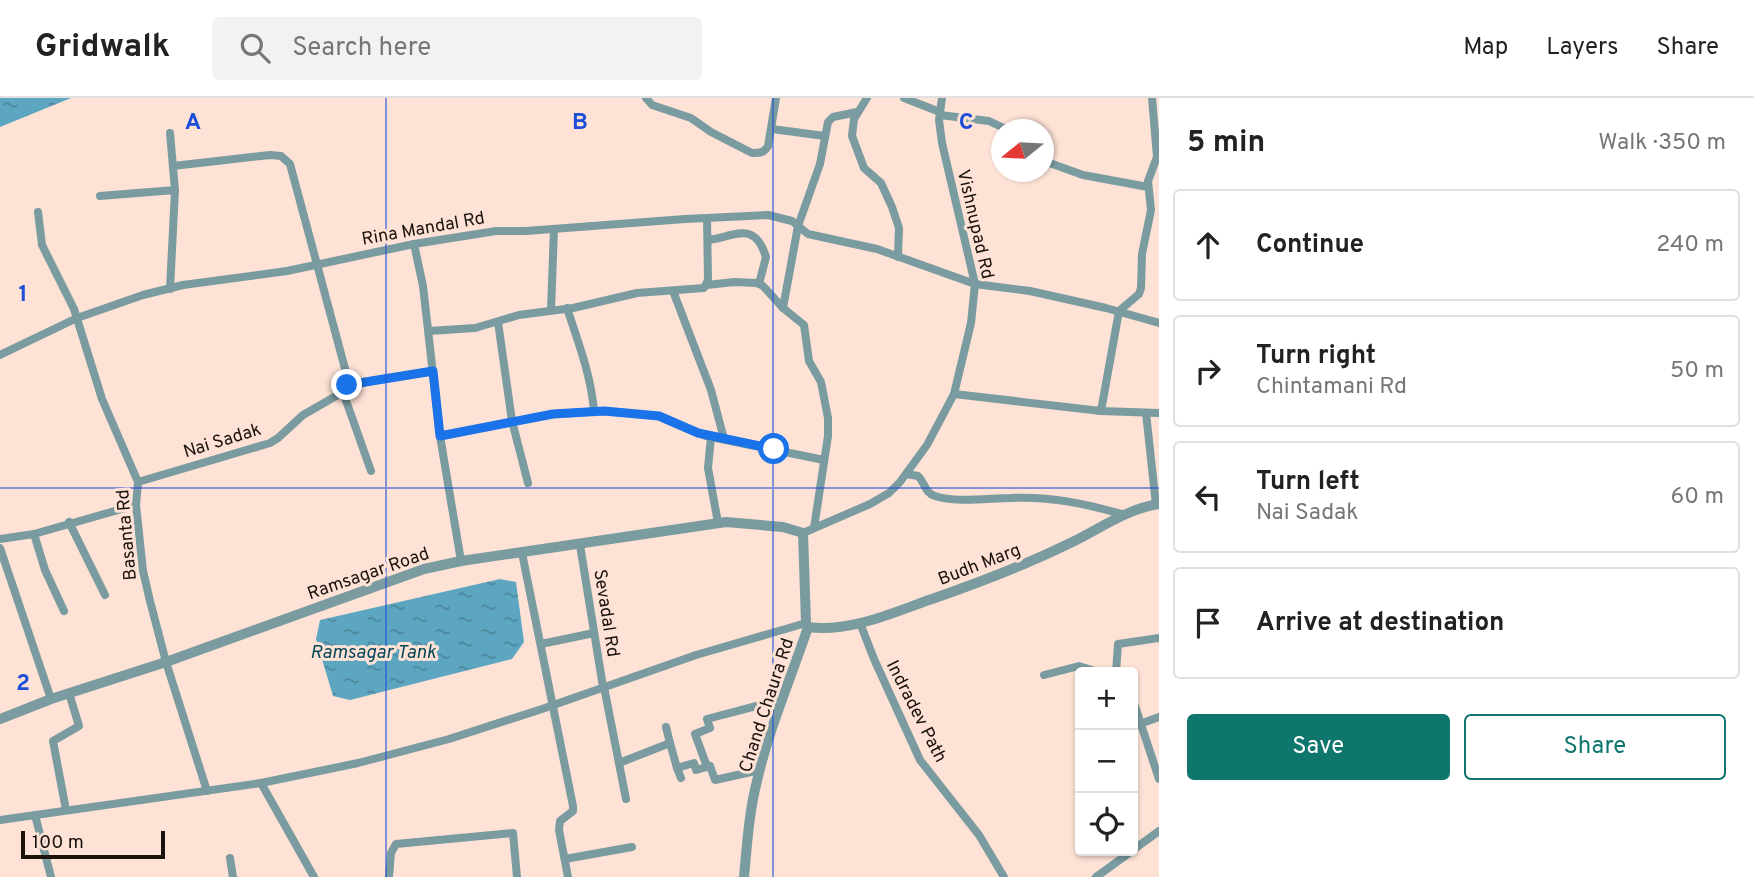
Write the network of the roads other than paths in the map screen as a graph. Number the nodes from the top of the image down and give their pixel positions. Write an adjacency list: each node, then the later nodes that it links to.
1 (646, 98): 11 (street)
2 (776, 98): 11 (street)
3 (867, 98): 7 (street)
4 (904, 98): 8 (street)
5 (942, 98): 8 (street, Vishnupad Rd)
6 (1152, 98): 9 (street)
7 (857, 112): 13 (street); 25 (street)
8 (940, 113): 10 (street); 28 (street, Vishnupad Rd)
9 (1157, 119): 16 (street)
10 (991, 122)
11 (772, 129): 13 (street)
12 (170, 133): 15 (street)
13 (825, 136): 21 (street)
14 (1054, 165): 16 (street)
15 (173, 166): 17 (street); 26 (street)
16 (1148, 187): 35 (street)
17 (175, 190): 18 (street); 30 (street)
18 (100, 196)
19 (38, 212): 36 (street, Basanta Rd)
20 (707, 218): 21 (street, Rina Mandal Rd); 22 (street, Rina Mandal Rd); 23 (street)
21 (798, 226): 25 (street, Rina Mandal Rd); 32 (street)
22 (554, 229): 24 (street, Rina Mandal Rd); 34 (street)
23 (708, 240): 27 (street); 29 (street)
24 (414, 244): 26 (street, Rina Mandal Rd); 39 (street)
25 (898, 257): 28 (street, Rina Mandal Rd)
26 (318, 264): 30 (street, Rina Mandal Rd); 42 (street)
27 (759, 284): 29 (street); 32 (street)
28 (975, 284): 35 (street, Rina Mandal Rd); 43 (street, Vishnupad Rd)
29 (707, 285): 31 (street)
30 (170, 289): 36 (street, Rina Mandal Rd)
31 (673, 291): 33 (street); 51 (street)
32 (783, 308): 52 (street)
33 (567, 309): 34 (street); 44 (street)
34 (551, 310): 37 (street)
35 (1119, 311): 38 (street, Rina Mandal Rd); 45 (street)
36 (76, 318): 40 (street, Rina Mandal Rd); 55 (street, Basanta Rd)
37 (498, 321): 39 (street); 48 (street)
38 (1159, 323)
39 (429, 331): 41 (street)
40 (0, 354)
41 (433, 371): 42 (street, Nai Sadak); 49 (street)
42 (345, 388): 53 (street); 55 (street, Nai Sadak)
43 (954, 394): 45 (street); 54 (street, Vishnupad Rd)
44 (593, 411): 48 (street); 50 (street)
45 (1101, 411): 46 (street)
46 (1146, 413): 47 (street); 58 (street)
47 (1159, 413)
48 (512, 421): 49 (street); 56 (street)
49 (440, 436): 69 (street)
50 (711, 437): 51 (street); 61 (street)
51 (724, 439): 52 (street)
52 (824, 460): 62 (street)
53 (371, 471)
54 (906, 474): 59 (street); 62 (street, Vishnupad Rd)
55 (138, 482): 57 (street, Basanta Rd)
56 (528, 483)
57 (136, 505): 60 (street); 77 (street, Basanta Rd)
58 (1158, 505): 59 (street, Budh Marg)
59 (1125, 515): 72 (street, Budh Marg)
60 (69, 522): 64 (street); 70 (street)
61 (718, 523): 63 (street, Ramsagar Road); 66 (street, Ramsagar Road)
62 (814, 528): 63 (street, Vishnupad Rd)
63 (803, 533): 73 (street)
64 (34, 534): 65 (street); 71 (street)
65 (0, 539)
66 (580, 545): 68 (street, Ramsagar Road); 74 (street, Sevadal Rd)
67 (0, 548): 83 (street)
68 (523, 553): 69 (street, Ramsagar Road); 76 (street)
69 (461, 561): 77 (street, Ramsagar Road)
70 (105, 595)
71 (64, 611)
72 (860, 623): 73 (street, Budh Marg); 118 (street, Indradev Path)
73 (807, 625): 81 (street); 84 (street, Chand Chaura Rd)
74 (594, 633): 76 (street); 81 (street, Sevadal Rd)
75 (1159, 638): 79 (street)
76 (541, 644): 85 (street)
77 (166, 662): 82 (street, Ramsagar Road); 99 (street, Basanta Rd)
78 (1075, 667): 80 (street)
79 (1116, 667)
80 (1044, 676)
81 (604, 687): 85 (street); 92 (street, Sevadal Rd)
82 (69, 693): 83 (street, Ramsagar Road); 101 (street)
83 (51, 699): 88 (street, Ramsagar Road)
84 (783, 699): 93 (street); 95 (street, Chand Chaura Rd)
85 (554, 705): 98 (street); 109 (street)
86 (1138, 717): 89 (street)
87 (1159, 717): 89 (street)
88 (0, 719)
89 (1140, 724): 97 (street)
90 (666, 727): 91 (street)
91 (670, 743): 92 (street); 94 (street)
92 (619, 763): 100 (street, Sevadal Rd)
93 (710, 766): 94 (street); 95 (street)
94 (677, 768): 96 (street)
95 (760, 770): 117 (street, Chand Chaura Rd)
96 (681, 778)
97 (1159, 779)
98 (261, 783): 99 (street); 113 (street)
99 (207, 790): 101 (street)
100 (626, 799)
101 (66, 810): 102 (street)
102 (35, 814): 103 (street); 111 (street)
103 (0, 820)
104 (1159, 831): 105 (street)
105 (1138, 846)
106 (632, 847): 109 (street)
107 (1124, 856): 110 (street)
108 (230, 858): 112 (street)
109 (565, 859): 116 (street)
110 (1098, 876)
111 (51, 877)
112 (233, 877)
113 (314, 877)
114 (389, 877): 115 (street)
115 (517, 877)
116 (568, 877)
117 (744, 877)
118 (1004, 877)

